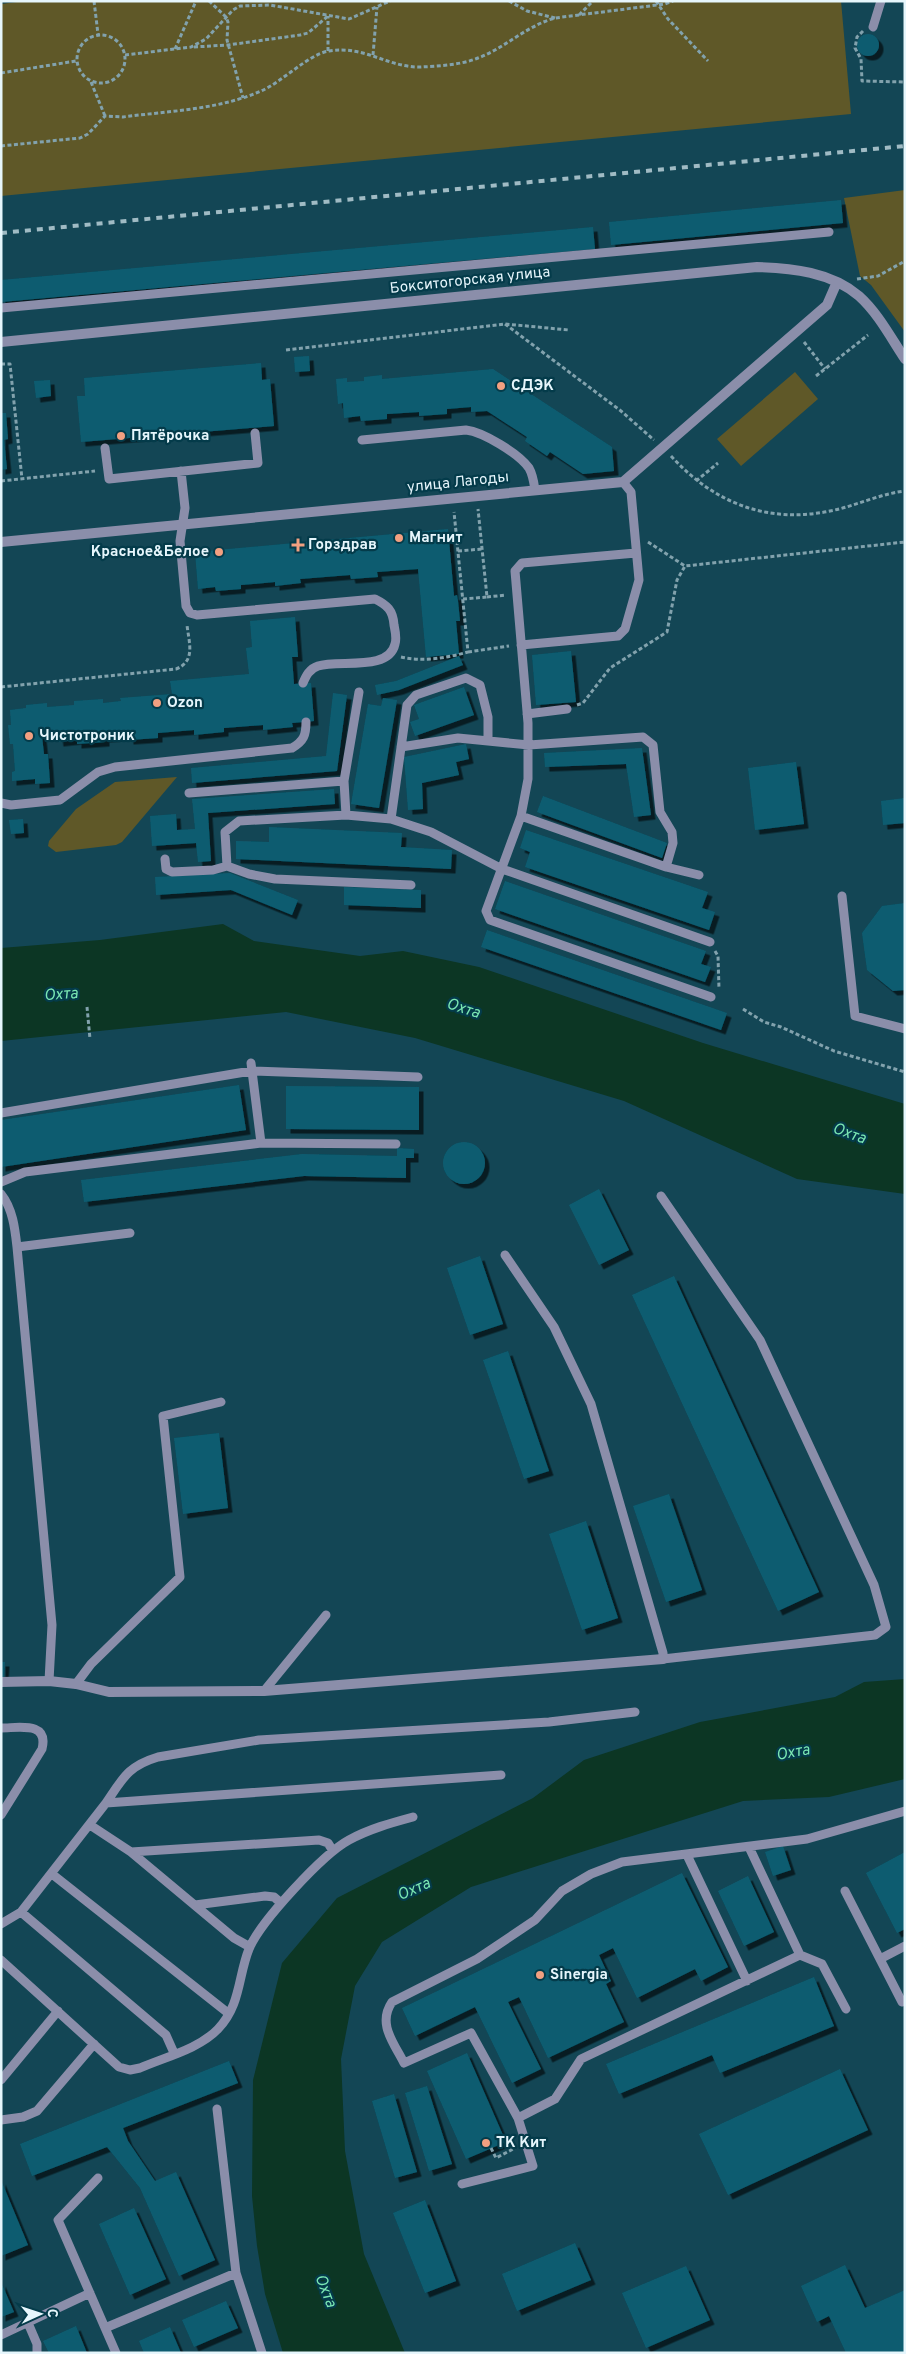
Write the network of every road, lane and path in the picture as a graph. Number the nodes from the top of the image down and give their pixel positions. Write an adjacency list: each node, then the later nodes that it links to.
1 (94, 1): 16 (path)
2 (196, 1): 19 (path)
3 (209, 1): 13 (path)
4 (390, 1): 10 (path)
5 (509, 1): 14 (path)
6 (593, 1): 12 (path)
7 (673, 1): 9 (path)
8 (880, 1): 15 (lane)
9 (657, 3): 12 (path); 24 (path)
10 (377, 7): 11 (path); 22 (path)
11 (328, 16): 13 (path); 17 (path); 20 (path)
12 (578, 16): 14 (path)
13 (226, 17): 17 (path); 18 (path)
14 (555, 18): 22 (path)
15 (873, 27): 27 (path)
16 (98, 34): 21 (path); 23 (path)
17 (228, 45): 18 (path); 28 (path)
18 (191, 47): 19 (path)
19 (174, 49): 21 (path)
20 (328, 51): 22 (path); 28 (path)
21 (125, 55): 26 (path)
22 (374, 56)
23 (76, 61): 25 (path); 26 (path)
24 (708, 61)
25 (1, 73)
26 (91, 81): 29 (path)
27 (905, 82)
28 (243, 98): 29 (path)
29 (105, 116): 30 (path)
30 (1, 146)
31 (829, 232): 34 (lane)
32 (905, 261): 33 (path)
33 (837, 282): 37 (street); 39 (street, Бокситогорская улица); 41 (street, Бокситогорская улица)
34 (1, 308)
35 (505, 324): 36 (path); 40 (path); 48 (path)
36 (569, 330)
37 (796, 332): 43 (path); 48 (street)
38 (868, 335): 43 (path)
39 (1, 342)
40 (286, 350)
41 (905, 359)
42 (1, 364): 52 (path)
43 (825, 369): 44 (path)
44 (816, 376)
45 (254, 433): 51 (lane)
46 (362, 440): 56 (lane)
47 (104, 448): 50 (lane)
48 (663, 448): 54 (path); 55 (street)
49 (718, 463): 54 (path)
50 (108, 470): 51 (lane); 52 (path)
51 (181, 471): 60 (lane)
52 (22, 479): 53 (path)
53 (1, 481)
54 (696, 481): 57 (path)
55 (623, 482): 56 (street, улица Лагоды); 61 (lane)
56 (535, 490): 58 (street, улица Лагоды)
57 (905, 491)
58 (476, 496): 59 (street, улица Лагоды); 64 (path)
59 (453, 498): 60 (street, улица Лагоды); 65 (path)
60 (182, 524): 62 (street, улица Лагоды); 71 (lane)
61 (634, 533): 66 (lane); 67 (path)
62 (1, 542)
63 (905, 542): 67 (path)
64 (482, 549): 65 (path); 69 (path)
65 (458, 551): 70 (path)
66 (636, 553): 68 (lane); 72 (lane)
67 (685, 566): 78 (path)
68 (517, 595): 69 (path); 72 (lane)
69 (486, 597): 70 (path)
70 (463, 599): 73 (path)
71 (190, 613): 74 (lane); 76 (path)
72 (522, 645): 73 (path); 79 (lane)
73 (468, 652): 74 (path)
74 (391, 653): 75 (lane)
75 (303, 683)
76 (1, 687)
77 (359, 692): 84 (lane)
78 (567, 709): 79 (lane)
79 (527, 714): 82 (lane)
80 (306, 722): 86 (lane)
81 (488, 740): 82 (lane); 83 (lane); 83 (lane)
82 (529, 745): 88 (lane); 92 (lane)
83 (401, 747): 89 (lane)
84 (344, 781): 85 (lane); 87 (lane)
85 (189, 793)
86 (1, 803)
87 (346, 815): 89 (lane); 91 (lane)
88 (521, 816): 92 (lane); 93 (lane)
89 (391, 819): 93 (lane)
90 (165, 859): 91 (lane)
91 (227, 866): 95 (lane)
92 (666, 867): 94 (lane)
93 (502, 869): 97 (lane); 98 (lane)
94 (699, 876)
95 (412, 885)
96 (842, 896): 101 (lane)
97 (710, 942): 98 (path)
98 (711, 997)
99 (87, 1007): 102 (path)
100 (743, 1008): 104 (path)
101 (905, 1029)
102 (90, 1039)
103 (251, 1067): 105 (lane); 106 (lane); 107 (lane)
104 (905, 1072)
105 (418, 1077)
106 (1, 1113)
107 (261, 1142): 108 (lane); 109 (lane)
108 (396, 1144)
109 (1, 1182)
110 (1, 1194): 113 (lane)
111 (661, 1196): 117 (lane)
112 (130, 1233): 113 (lane)
113 (17, 1248): 118 (lane)
114 (505, 1255): 117 (lane)
115 (222, 1402): 120 (lane)
116 (326, 1615): 121 (lane)
117 (663, 1659): 121 (street)
118 (49, 1681): 119 (street); 120 (street)
119 (1, 1682)
120 (76, 1684): 121 (street)
121 (264, 1691)
122 (635, 1712): 125 (lane)
123 (1, 1728): 127 (lane)
124 (501, 1776): 125 (lane)
125 (106, 1803): 129 (lane)
126 (905, 1812): 130 (lane)
127 (1, 1815)
128 (413, 1817): 131 (lane)
129 (90, 1825): 132 (lane); 134 (lane)
130 (749, 1847): 133 (lane); 142 (lane)
131 (333, 1851): 132 (lane); 136 (lane)
132 (131, 1852): 137 (lane)
133 (686, 1855): 145 (lane); 154 (lane)
134 (52, 1874): 138 (lane); 149 (lane)
135 (845, 1892): 143 (lane)
136 (281, 1903): 137 (lane); 141 (lane)
137 (195, 1905): 141 (lane)
138 (21, 1912): 139 (lane); 151 (lane)
139 (1, 1924)
140 (905, 1946): 143 (lane)
141 (250, 1947): 149 (lane)
142 (800, 1955): 145 (lane); 147 (lane)
143 (880, 1959): 146 (lane)
144 (1, 1960): 148 (lane)
145 (747, 1981): 154 (lane)
146 (902, 2002)
147 (846, 2008)
148 (58, 2011): 150 (lane); 152 (lane)
149 (228, 2013): 151 (lane)
150 (94, 2044): 151 (lane); 155 (lane)
151 (174, 2053)
152 (1, 2080)
153 (217, 2109): 160 (lane)
154 (518, 2118): 159 (lane)
155 (1, 2120)
156 (511, 2140): 157 (path)
157 (492, 2148)
158 (98, 2178): 161 (lane)
159 (462, 2184)
160 (236, 2272): 163 (lane); 167 (lane)
161 (90, 2293): 162 (lane); 163 (lane)
162 (28, 2322): 164 (lane); 165 (lane)
163 (106, 2328): 166 (lane)
164 (1, 2335)
165 (36, 2353)
166 (116, 2353)
167 (262, 2353)

